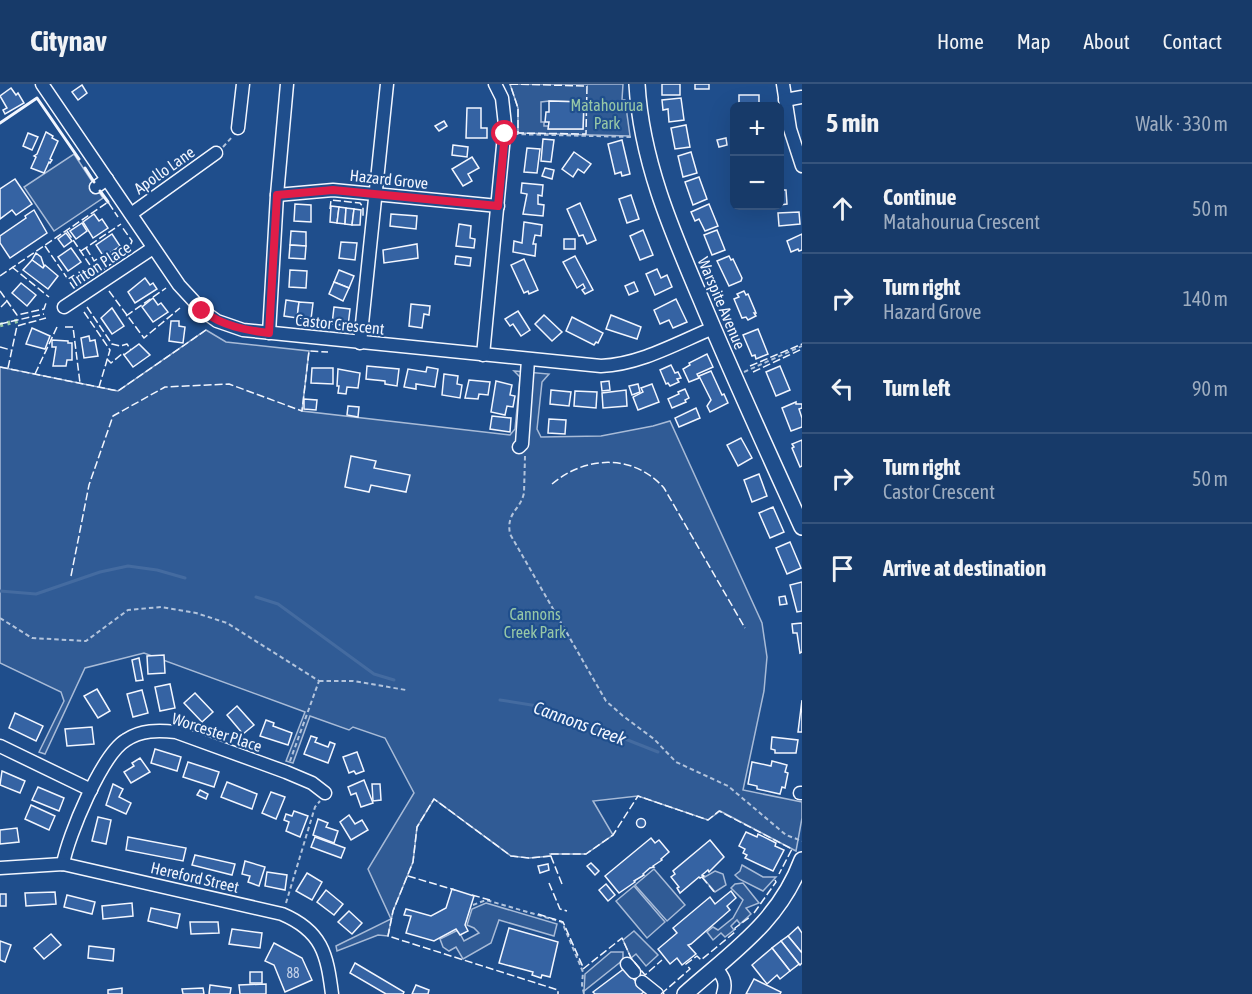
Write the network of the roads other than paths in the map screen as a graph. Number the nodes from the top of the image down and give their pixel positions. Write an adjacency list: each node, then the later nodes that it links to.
1 (42, 84): 12 (street, Castor Crescent)
2 (243, 84): 10 (street)
3 (287, 84): 18 (street)
4 (387, 84): 17 (street)
5 (495, 84): 19 (street)
6 (637, 84): 23 (main road, Warspite Avenue)
7 (783, 84): 9 (street)
8 (802, 97): 9 (street)
9 (785, 100): 14 (street)
10 (238, 128)
11 (216, 153): 20 (street, Apollo Lane)
12 (92, 157): 13 (street); 15 (street, Castor Crescent)
13 (81, 165)
14 (802, 166)
15 (107, 179): 16 (street); 20 (street, Castor Crescent)
16 (96, 187)
17 (375, 194): 18 (street, Hazard Grove); 19 (street, Hazard Grove); 25 (street)
18 (277, 195): 24 (street)
19 (498, 206): 26 (street)
20 (130, 214): 21 (street, Castor Crescent)
21 (153, 248): 22 (street, Triton Place); 24 (street, Castor Crescent)
22 (64, 307)
23 (713, 328): 27 (street, Castor Crescent); 29 (main road, Warspite Avenue)
24 (269, 333): 25 (street, Castor Crescent)
25 (360, 343): 26 (street, Castor Crescent)
26 (483, 355): 27 (street, Castor Crescent)
27 (528, 360): 28 (street)
28 (519, 447)
29 (802, 526)
30 (0, 746): 31 (street)
31 (91, 790): 32 (street, Worcester Place); 34 (street, Worcester Place)
32 (325, 793)
33 (802, 860): 36 (main road)
34 (63, 864): 35 (street, Hereford Street); 38 (street, Hereford Street)
35 (0, 868)
36 (715, 967): 40 (main road); 41 (street)
37 (634, 973): 39 (street)
38 (332, 994)
39 (657, 994)
40 (685, 994)
41 (723, 994)

